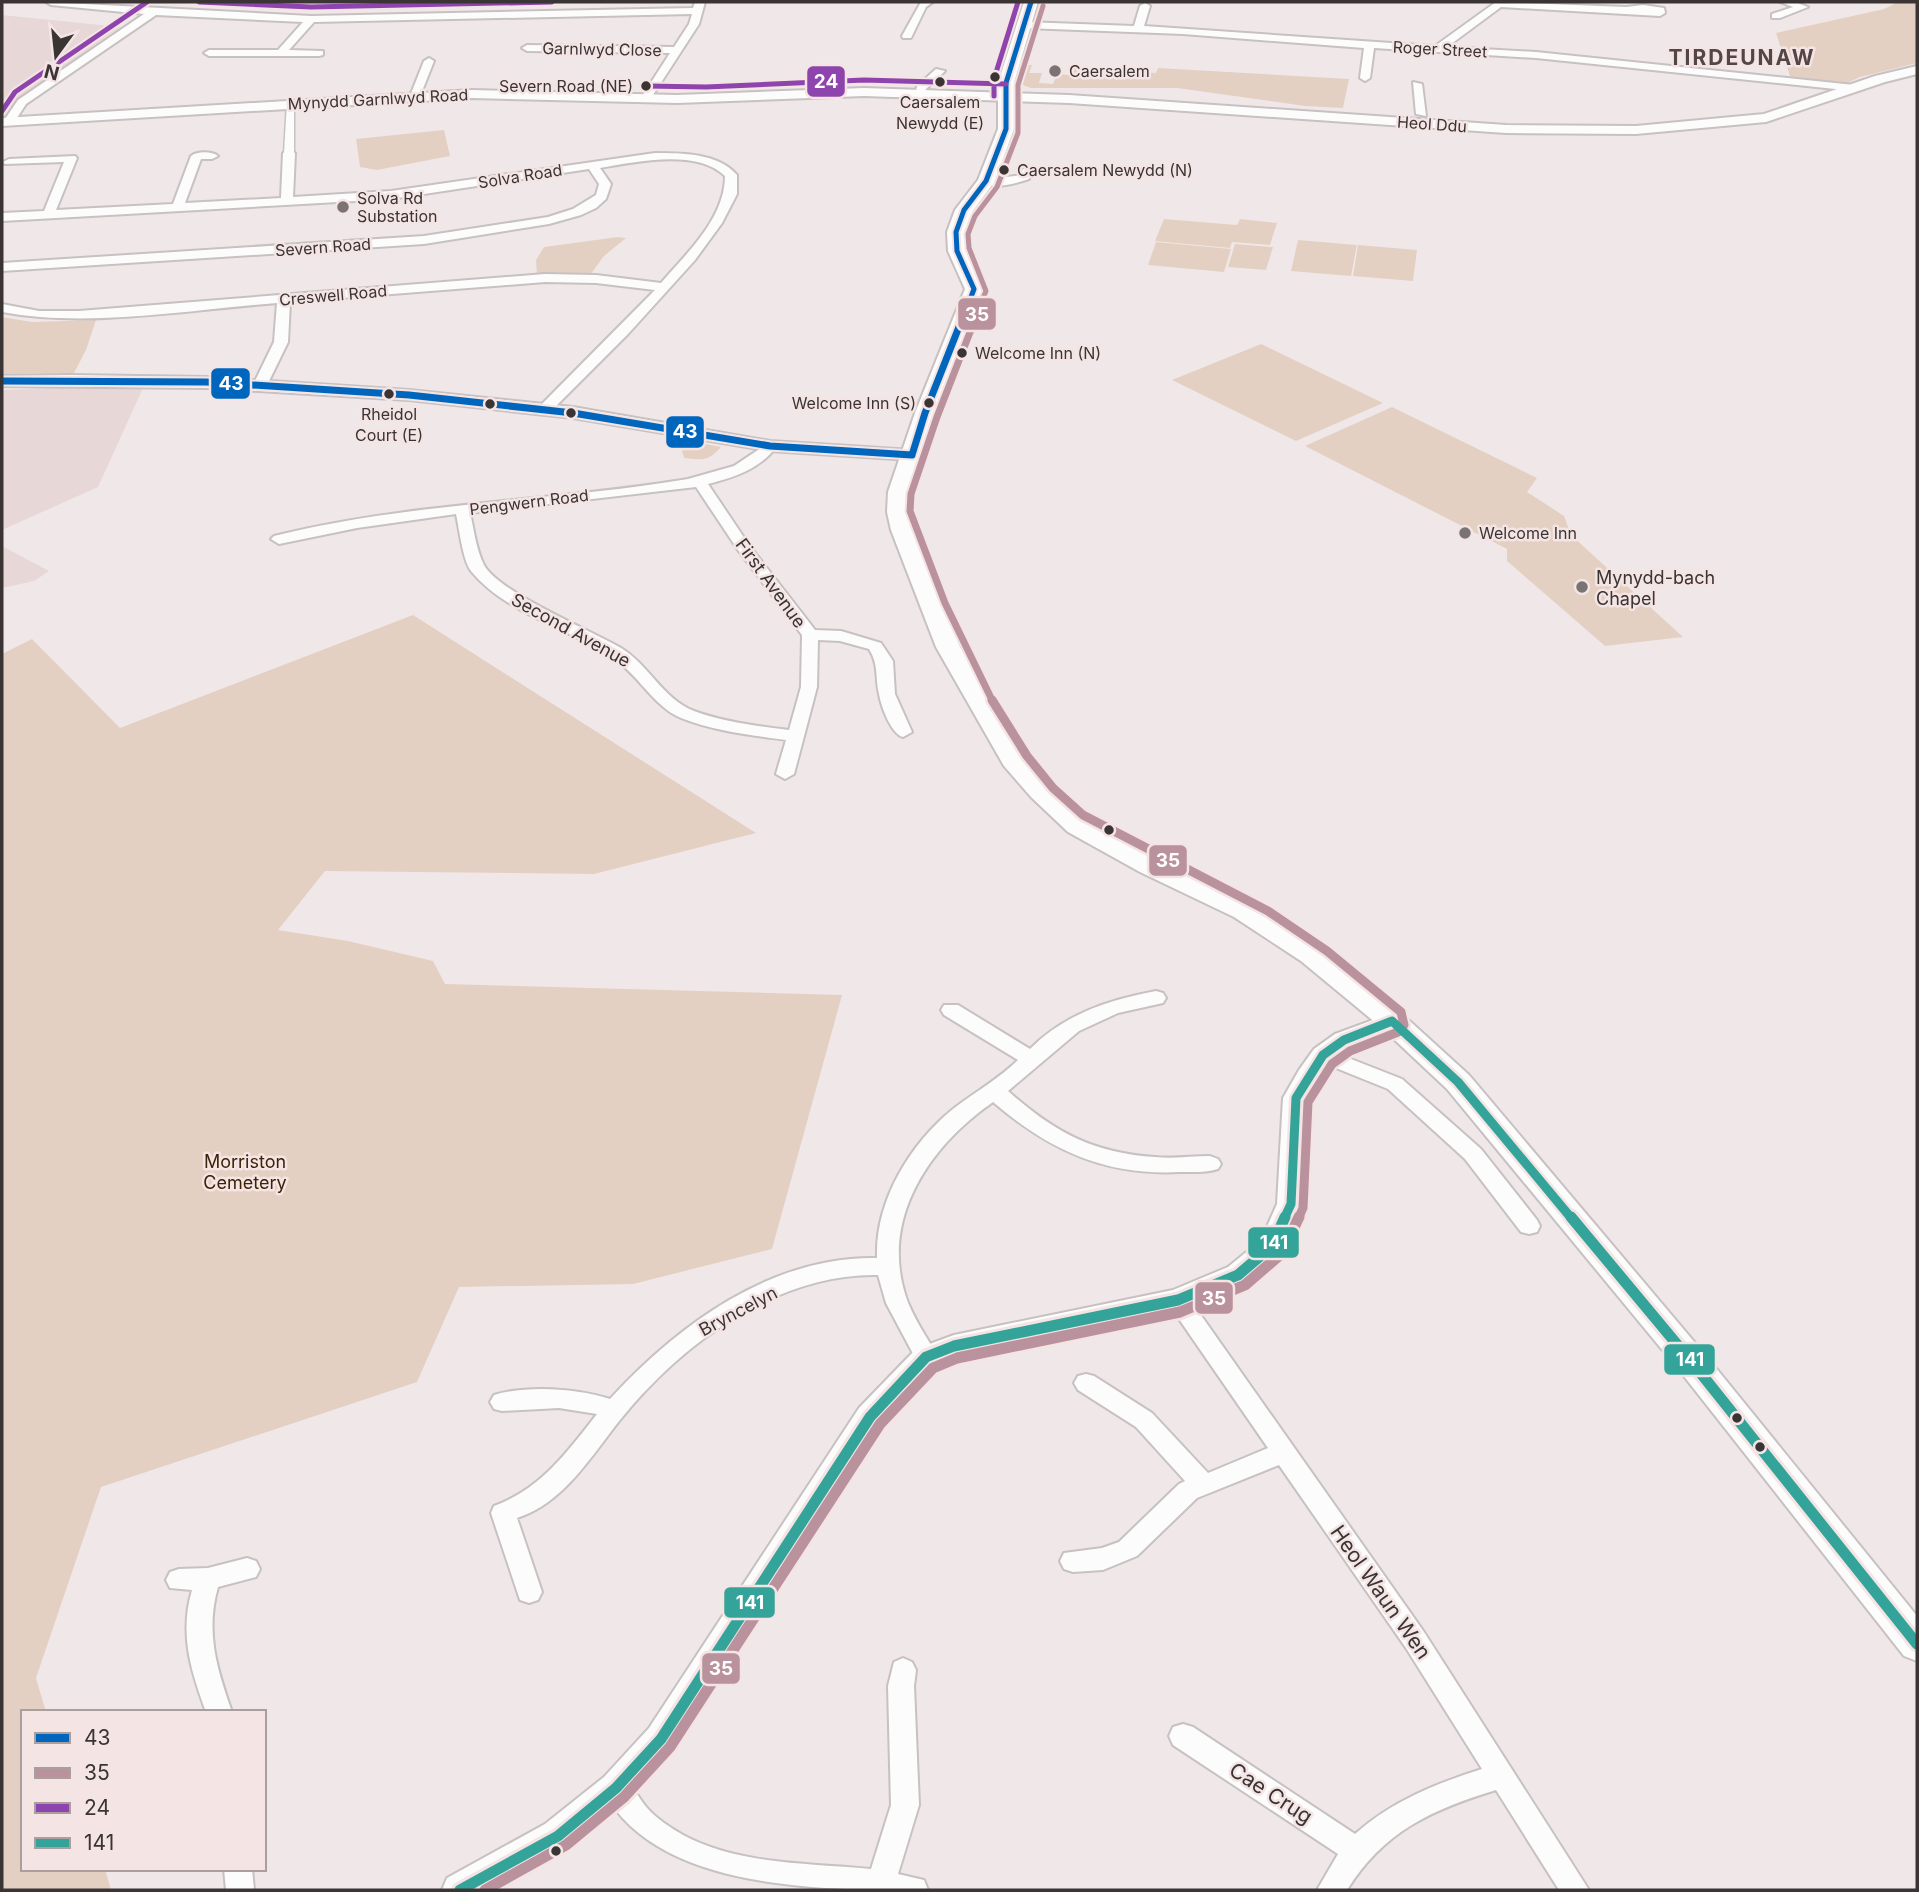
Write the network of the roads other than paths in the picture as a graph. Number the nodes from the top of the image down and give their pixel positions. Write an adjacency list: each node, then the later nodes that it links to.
1 (51, 2): 9 (street)
2 (928, 2): 14 (street)
3 (1031, 2): 12 (main road)
4 (1784, 2): 10 (street)
5 (1501, 3): 8 (street); 17 (street)
6 (1145, 5): 13 (street)
7 (698, 7): 11 (street); 18 (street)
8 (1626, 10)
9 (154, 12): 11 (street); 34 (street)
10 (1776, 16)
11 (311, 19): 20 (street)
12 (1025, 25): 13 (street, Roger Street); 30 (main road)
13 (1138, 29): 15 (street, Roger Street)
14 (907, 36)
15 (1369, 46): 17 (street, Roger Street); 25 (street)
16 (527, 48): 18 (street, Garnlwyd Close)
17 (1437, 49): 27 (street, Roger Street)
18 (677, 50): 31 (street)
19 (209, 53): 20 (street)
20 (281, 53): 21 (street)
21 (319, 53)
22 (429, 61): 29 (street)
23 (1917, 70): 27 (street, Heol Ddu)
24 (940, 71): 28 (street)
25 (1363, 72)
26 (1417, 84): 33 (street)
27 (1854, 88): 30 (street, Heol Ddu)
28 (919, 94): 30 (street, Mynydd Garnlwyd Road); 31 (street, Mynydd Garnlwyd Road)
29 (415, 96): 31 (street, Mynydd Garnlwyd Road); 32 (street, Mynydd Garnlwyd Road)
30 (1006, 96): 40 (main road)
31 (646, 98)
32 (290, 104): 34 (street, Mynydd Garnlwyd Road); 35 (street)
33 (1422, 114)
34 (6, 122)
35 (289, 153): 41 (street)
36 (212, 156): 42 (street)
37 (9, 162): 43 (street)
38 (592, 165): 41 (street, Solva Road); 45 (street, Severn Road); 46 (street, Solva Road)
39 (1027, 171): 40 (street)
40 (986, 181): 53 (main road)
41 (287, 201): 42 (street, Solva Road)
42 (178, 207): 43 (street, Solva Road)
43 (49, 215): 44 (street, Solva Road)
44 (2, 217)
45 (2, 267)
46 (665, 287): 47 (street, Creswell Road); 51 (street, Solva Road)
47 (284, 299): 48 (street, Creswell Road); 50 (street)
48 (2, 308)
49 (2, 381): 50 (street)
50 (261, 383): 51 (street)
51 (545, 409): 52 (street)
52 (770, 446): 53 (street); 54 (street, Pengwern Road)
53 (912, 455): 63 (main road)
54 (700, 482): 55 (street, Pengwern Road); 57 (street, First Avenue)
55 (462, 510): 56 (street, Pengwern Road); 59 (street, Second Avenue)
56 (279, 539)
57 (810, 635): 58 (street); 59 (street, First Avenue)
58 (903, 732)
59 (796, 736): 60 (street, First Avenue)
60 (785, 774)
61 (1156, 998): 65 (street)
62 (951, 1010): 65 (street)
63 (1392, 1021): 64 (street); 82 (main road)
64 (1323, 1055): 68 (street); 70 (street)
65 (1031, 1059): 66 (street)
66 (994, 1091): 67 (street); 69 (street)
67 (1210, 1164)
68 (1529, 1226)
69 (888, 1267): 71 (street); 74 (street, Bryncelyn)
70 (1178, 1300): 71 (street); 75 (street, Heol Waun Wen)
71 (926, 1357): 87 (street)
72 (1086, 1383): 76 (street)
73 (502, 1402): 74 (street)
74 (614, 1410): 81 (street, Bryncelyn)
75 (1282, 1453): 76 (street); 86 (street, Heol Waun Wen)
76 (1202, 1483): 77 (street)
77 (1073, 1561)
78 (247, 1569): 79 (street)
79 (208, 1579): 80 (street); 84 (street)
80 (179, 1580)
81 (529, 1592)
82 (1917, 1644)
83 (903, 1670): 90 (street)
84 (218, 1710)
85 (1183, 1736): 88 (street, Cae Crug)
86 (1502, 1776): 88 (street); 95 (street, Heol Waun Wen)
87 (616, 1788): 90 (street); 92 (street)
88 (1358, 1852): 94 (street)
89 (238, 1871): 91 (street)
90 (880, 1884): 93 (street)
91 (240, 1890)
92 (460, 1890)
93 (914, 1890)
94 (1331, 1890)
95 (1575, 1890)

